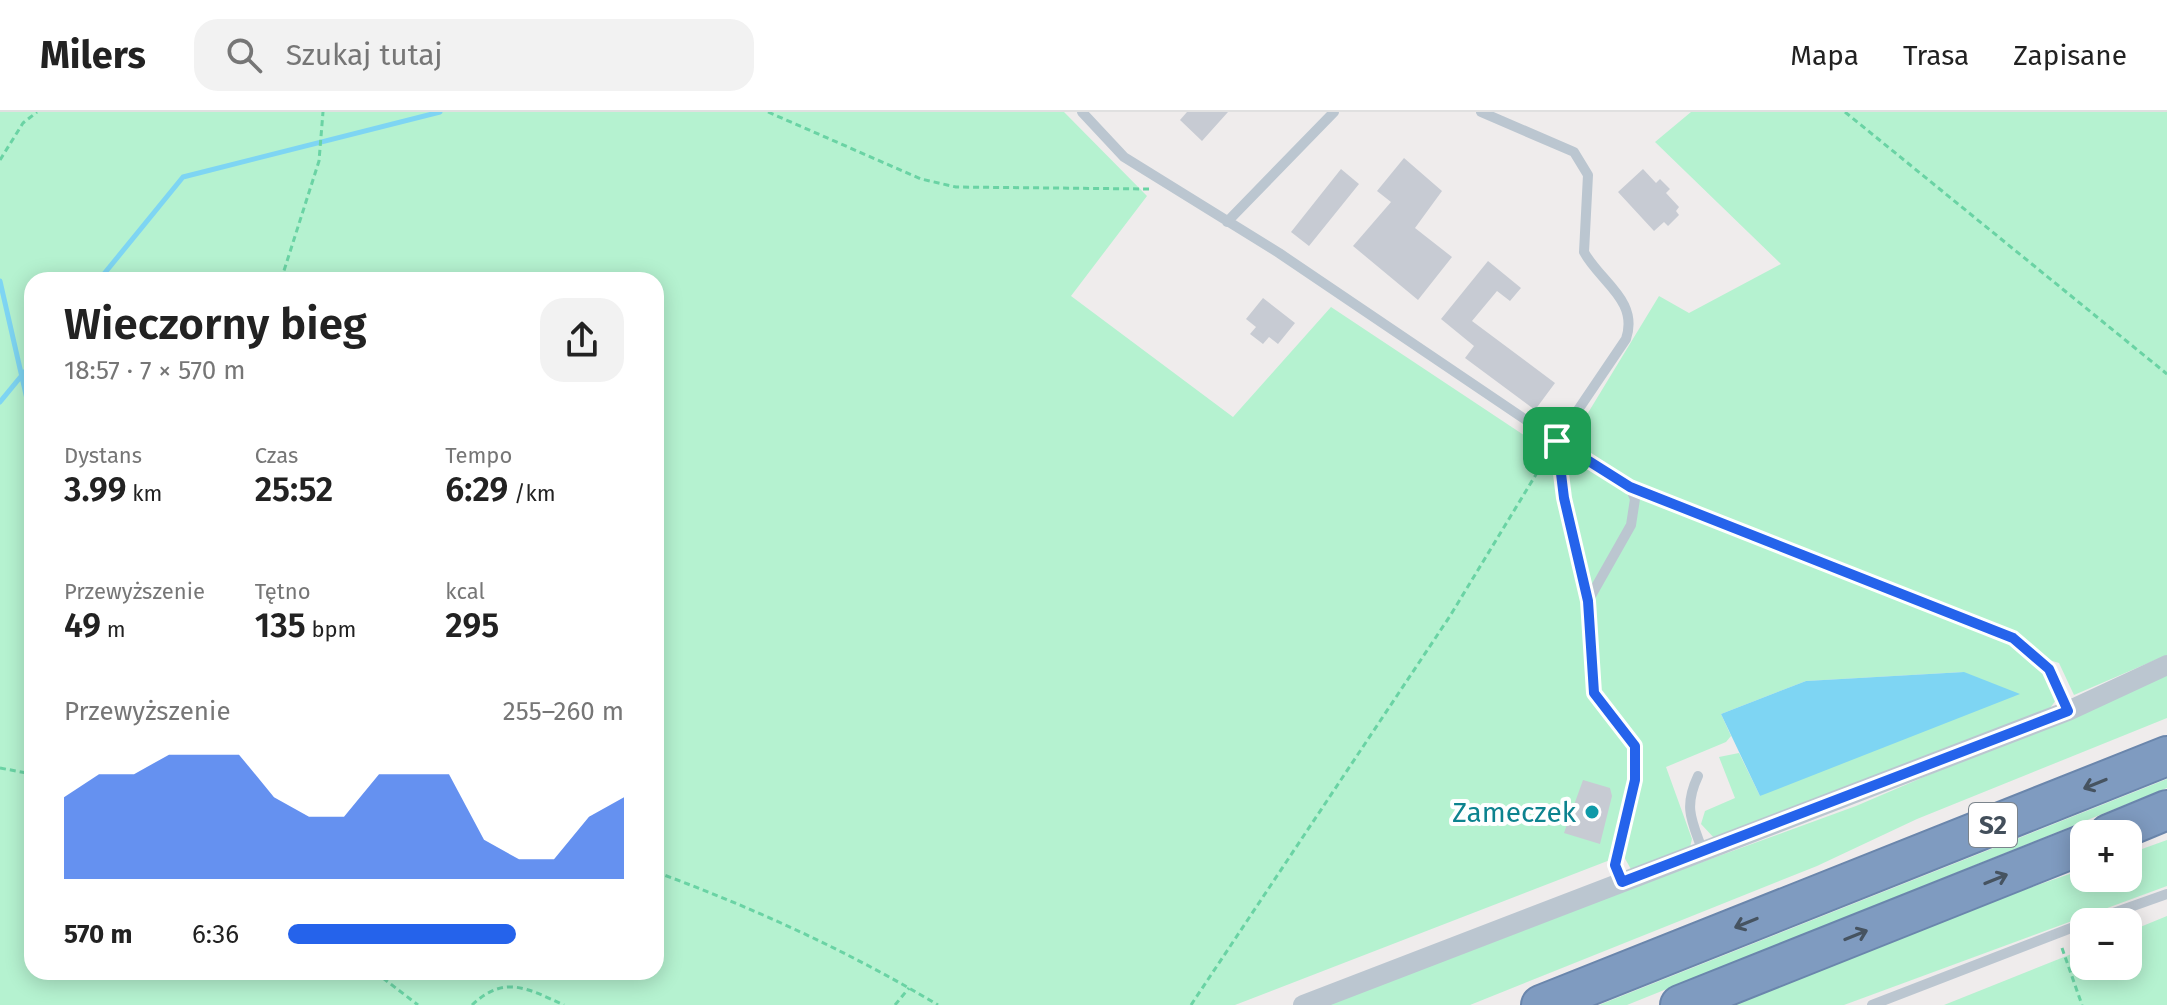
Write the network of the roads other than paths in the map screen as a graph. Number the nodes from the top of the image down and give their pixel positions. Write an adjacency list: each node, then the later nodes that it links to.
1 (1082, 112): 4 (lane)
2 (1334, 112): 4 (lane)
3 (1481, 112): 5 (lane)
4 (1227, 222): 5 (lane)
5 (1557, 441): 6 (lane); 6 (lane)
6 (1588, 601): 16 (lane)
7 (2013, 638): 9 (lane)
8 (2167, 665): 9 (street)
9 (2068, 711): 15 (street)
10 (2167, 756): 21 (highway, S2, one-way to 21)
11 (1698, 776): 15 (lane)
12 (2167, 810): 13 (highway)
13 (2142, 820)
14 (2070, 850): 22 (highway, S2, one-way to 14)
15 (1703, 852): 16 (street)
16 (1622, 882): 20 (street)
17 (2167, 894): 18 (lane)
18 (2128, 908)
19 (2070, 929): 23 (lane)
20 (1303, 1005)
21 (1541, 1005)
22 (1680, 1005)
23 (1872, 1005)

